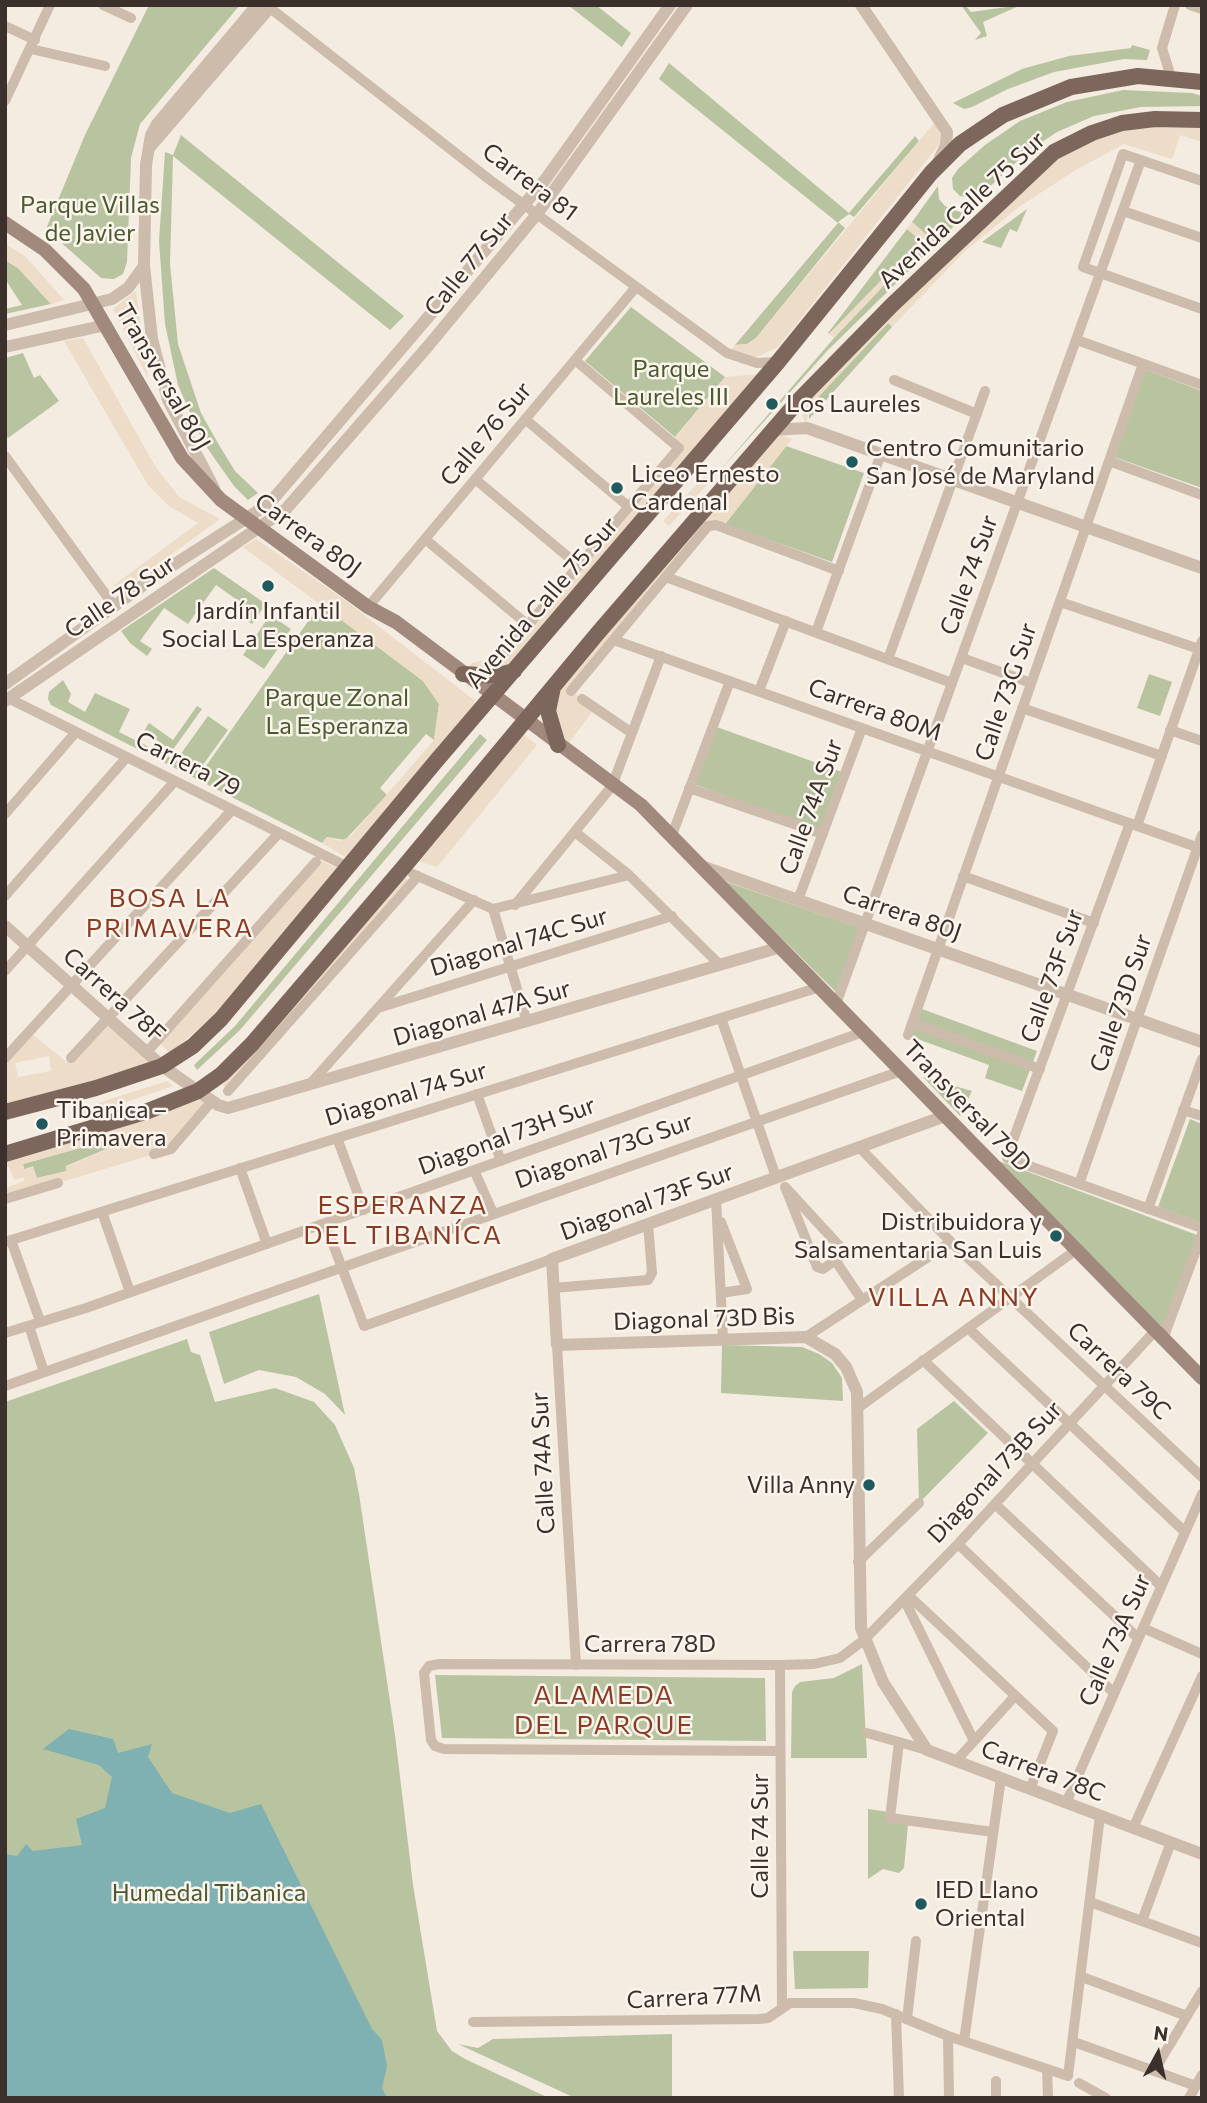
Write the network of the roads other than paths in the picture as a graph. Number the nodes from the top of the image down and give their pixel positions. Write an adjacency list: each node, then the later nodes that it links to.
1 (50, 5): 12 (street)
2 (103, 5): 10 (street)
3 (670, 5): 22 (street, Calle 77 Sur)
4 (687, 5): 24 (street, Calle 77 Sur)
5 (861, 5): 20 (street)
6 (1175, 5): 14 (street)
7 (1190, 5): 9 (street)
8 (266, 6): 22 (street, Carrera 81); 27 (street)
9 (1202, 9)
10 (131, 18)
11 (5, 26): 12 (street)
12 (33, 44): 13 (street); 15 (street)
13 (105, 66)
14 (1171, 77): 16 (main road, Avenida Calle 75 Sur); 20 (main road, Avenida Calle 75 Sur)
15 (9, 81): 17 (street)
16 (1202, 82)
17 (5, 101)
18 (1202, 120): 42 (main road, Avenida Calle 75 Sur)
19 (1141, 160): 21 (street); 23 (street, Calle 74 Sur); 28 (street)
20 (931, 173): 37 (main road, Avenida Calle 75 Sur)
21 (1202, 181)
22 (525, 205): 24 (street, Carrera 81); 56 (street, Calle 77 Sur)
23 (1123, 211): 26 (street); 28 (street, Calle 74 Sur)
24 (537, 214): 29 (street, Carrera 81); 58 (street, Calle 77 Sur)
25 (5, 223): 30 (main road, Transversal 80J)
26 (1202, 238)
27 (144, 265): 30 (street); 53 (street)
28 (1102, 274): 31 (street); 34 (street, Calle 74 Sur)
29 (635, 287): 36 (street, Calle 76 Sur); 37 (street, Carrera 81)
30 (95, 306): 32 (street); 33 (main road, Transversal 80J)
31 (1202, 309)
32 (5, 325)
33 (106, 325): 35 (street); 53 (main road, Transversal 80J)
34 (1077, 340): 38 (street); 54 (street, Calle 74 Sur)
35 (5, 347)
36 (575, 360): 44 (street, Calle 76 Sur); 55 (street)
37 (778, 362): 76 (main road, Avenida Calle 75 Sur)
38 (1143, 363): 40 (street); 49 (street, Calle 73G Sur)
39 (894, 380): 43 (street)
40 (1202, 385)
41 (985, 391): 43 (street)
42 (799, 400): 45 (street); 46 (main road, Avenida Calle 75 Sur)
43 (977, 414): 51 (street)
44 (525, 419): 50 (street, Calle 76 Sur); 55 (street)
45 (807, 428): 46 (street); 47 (street)
46 (773, 430): 82 (main road, Avenida Calle 75 Sur)
47 (881, 454): 51 (street); 62 (street)
48 (5, 456): 65 (street)
49 (1109, 461): 52 (street); 57 (street, Calle 73G Sur)
50 (475, 479): 59 (street, Calle 76 Sur); 60 (street)
51 (952, 480): 54 (street); 75 (street)
52 (1202, 495)
53 (221, 500): 56 (main road, Carrera 80J)
54 (1018, 503): 57 (street); 74 (street, Calle 74 Sur)
55 (629, 507): 60 (street)
56 (245, 519): 58 (main road, Carrera 80J); 65 (street, Calle 78 Sur)
57 (1086, 527): 61 (street); 64 (street, Calle 73G Sur)
58 (259, 529): 66 (main road, Carrera 80J); 85 (street, Calle 78 Sur)
59 (425, 539): 66 (street, Calle 76 Sur); 68 (street)
60 (579, 566): 68 (street)
61 (1202, 568)
62 (839, 571): 63 (street); 69 (street)
63 (666, 577): 67 (street); 70 (street)
64 (1060, 602): 71 (street); 80 (street, Calle 73G Sur)
65 (114, 606): 81 (street, Calle 78 Sur)
66 (368, 607): 77 (main road, Carrera 80J); 86 (main road, Carrera 80J)
67 (786, 621): 69 (street); 84 (street)
68 (528, 625): 72 (street)
69 (816, 632): 75 (street)
70 (614, 640): 73 (street, Carrera 80M); 83 (street)
71 (1200, 645): 91 (street, Calle 73F Sur)
72 (505, 652)
73 (661, 656): 78 (street, Carrera 80M); 93 (street)
74 (962, 658): 79 (street, Calle 74 Sur); 80 (street)
75 (888, 659): 79 (street)
76 (514, 671): 77 (main road); 86 (main road, Avenida Calle 75 Sur)
77 (463, 674): 86 (main road, Carrera 80J)
78 (730, 681): 84 (street, Carrera 80M); 102 (street)
79 (953, 683): 96 (street, Calle 74 Sur)
80 (1031, 683): 88 (street, Calle 73G Sur)
81 (5, 684)
82 (554, 685): 89 (main road, Avenida Calle 75 Sur); 95 (main road)
83 (571, 691)
84 (760, 691): 90 (street, Carrera 80M)
85 (7, 699): 92 (street, Carrera 79)
86 (490, 699): 89 (main road, Carrera 80J); 114 (main road, Avenida Calle 75 Sur)
87 (582, 699): 93 (street)
88 (1022, 708): 97 (street); 99 (street, Calle 73G Sur)
89 (522, 723): 95 (main road, Carrera 80J); 101 (main road, Carrera 80J); 115 (main road, Avenida Calle 75 Sur)
90 (862, 728): 96 (street, Carrera 80M); 108 (street, Calle 74A Sur)
91 (1170, 730): 94 (street); 97 (street, Calle 73F Sur)
92 (76, 732): 98 (street, Carrera 79); 104 (street)
93 (632, 733): 101 (street)
94 (1202, 741)
95 (558, 745): 101 (main road, Carrera 80J)
96 (928, 751): 99 (street, Carrera 80M); 126 (street, Calle 74 Sur)
97 (1161, 756): 105 (street, Calle 73F Sur)
98 (127, 757): 100 (street, Carrera 79); 119 (street)
99 (999, 777): 105 (street, Carrera 80M); 118 (street, Calle 73G Sur)
100 (174, 781): 103 (street, Carrera 79); 128 (street)
101 (612, 786): 106 (street); 109 (main road, Carrera 80J)
102 (690, 788): 108 (street); 109 (street)
103 (232, 810): 107 (street, Carrera 79); 134 (street)
104 (5, 814)
105 (1134, 825): 111 (street, Carrera 80M); 125 (street, Calle 73F Sur)
106 (575, 832): 116 (street); 122 (street)
107 (279, 833): 114 (street, Carrera 79); 139 (street)
108 (823, 834): 121 (street, Calle 74A Sur)
109 (672, 835): 113 (main road, Carrera 80J)
110 (1202, 835): 111 (street, Calle 73D Sur)
111 (1200, 848): 141 (street, Calle 73D Sur)
112 (316, 862): 147 (street)
113 (701, 866): 121 (street, Carrera 80J); 129 (main road, Transversal 79D)
114 (348, 867): 151 (main road, Avenida Calle 75 Sur)
115 (402, 869): 117 (street); 156 (main road, Avenida Calle 75 Sur)
116 (629, 874): 122 (street); 124 (street)
117 (418, 876): 120 (street); 157 (street)
118 (964, 876): 125 (street); 130 (street, Calle 73G Sur)
119 (5, 896)
120 (474, 900): 123 (street); 138 (street)
121 (798, 900): 126 (street, Carrera 80J)
122 (515, 905): 123 (street)
123 (493, 909): 132 (street)
124 (672, 916): 131 (street); 132 (street, Diagonal 74C Sur)
125 (1094, 923): 136 (street, Calle 73F Sur)
126 (865, 924): 130 (street, Carrera 80J); 137 (street, Calle 74 Sur)
127 (5, 926): 128 (street, Carrera 78F)
128 (28, 946): 133 (street); 134 (street, Carrera 78F)
129 (781, 947): 131 (street, Diagonal 47A Sur); 135 (main road, Transversal 79D)
130 (938, 949): 136 (street, Carrera 80J); 143 (street, Calle 73G Sur)
131 (720, 965): 142 (street, Diagonal 47A Sur)
132 (510, 967): 138 (street, Diagonal 74C Sur); 142 (street)
133 (5, 971)
134 (72, 985): 139 (street, Carrera 78F); 148 (street)
135 (820, 987): 137 (main road, Transversal 79D); 140 (street, Diagonal 74 Sur)
136 (1067, 995): 141 (street, Carrera 80J); 152 (street, Calle 73F Sur)
137 (836, 1004): 144 (main road, Transversal 79D)
138 (378, 1007): 155 (street)
139 (109, 1018): 147 (street, Carrera 78F); 149 (street)
140 (721, 1018): 154 (street); 158 (street, Diagonal 74 Sur)
141 (1137, 1020): 146 (street, Carrera 80J); 176 (street, Calle 73D Sur)
142 (527, 1022): 155 (street, Diagonal 47A Sur)
143 (912, 1023): 145 (street, Calle 73G Sur); 152 (street)
144 (863, 1032): 153 (main road, Transversal 79D); 154 (street, Diagonal 73H Sur)
145 (908, 1035)
146 (1202, 1042)
147 (147, 1052): 151 (street, Carrera 78F)
148 (5, 1058)
149 (71, 1058)
150 (1202, 1059): 160 (street)
151 (162, 1066): 156 (street, Carrera 78F); 161 (main road, Avenida Calle 75 Sur)
152 (1040, 1069): 166 (street, Calle 73F Sur)
153 (901, 1071): 162 (main road, Transversal 79D); 164 (street, Diagonal 73G Sur)
154 (741, 1075): 164 (street); 171 (street, Diagonal 73H Sur)
155 (307, 1087): 159 (street, Diagonal 47A Sur)
156 (198, 1091): 159 (street, Diagonal 47A Sur); 168 (main road, Avenida Calle 75 Sur)
157 (228, 1091)
158 (477, 1094): 165 (street, Diagonal 74 Sur); 171 (street)
159 (212, 1101): 169 (street)
160 (1184, 1110): 163 (street); 179 (street)
161 (5, 1112)
162 (945, 1116): 167 (street, Diagonal 73F Sur); 191 (main road, Transversal 79D)
163 (1202, 1116)
164 (757, 1120): 174 (street); 182 (street, Diagonal 73G Sur)
165 (337, 1138): 172 (street, Diagonal 74 Sur); 180 (street)
166 (1013, 1143)
167 (859, 1147): 174 (street, Diagonal 73F Sur); 189 (street, Carrera 79C)
168 (5, 1154)
169 (154, 1154)
170 (1007, 1158): 176 (street)
171 (501, 1161): 173 (street, Diagonal 73H Sur)
172 (240, 1168): 181 (street, Diagonal 74 Sur); 190 (street)
173 (474, 1170): 180 (street, Diagonal 73H Sur); 182 (street)
174 (776, 1177): 178 (street, Diagonal 73F Sur)
175 (58, 1183): 177 (street)
176 (1079, 1184): 179 (street)
177 (5, 1199)
178 (716, 1199): 183 (street); 185 (street, Diagonal 73F Sur)
179 (1148, 1209): 186 (street)
180 (364, 1210): 184 (street, Diagonal 73H Sur)
181 (102, 1212): 188 (street, Diagonal 74 Sur); 196 (street)
182 (493, 1213): 194 (street, Diagonal 73G Sur)
183 (718, 1215): 197 (street); 197 (street)
184 (325, 1223): 190 (street, Diagonal 73H Sur); 194 (street)
185 (648, 1224): 192 (street, Diagonal 73F Sur); 195 (street)
186 (1202, 1228)
187 (1202, 1234): 204 (street, Diagonal 73B Sur)
188 (8, 1241): 200 (street)
189 (951, 1242): 198 (street, Carrera 79C); 199 (street, Diagonal 73D Bis)
190 (267, 1244): 196 (street, Diagonal 73H Sur)
191 (1076, 1250): 198 (street); 204 (main road, Transversal 79D)
192 (552, 1259): 194 (street, Diagonal 73F Sur); 195 (street, Calle 74A Sur)
193 (835, 1260): 193 (street); 199 (street)
194 (341, 1267): 209 (street, Diagonal 73G Sur)
195 (553, 1288): 207 (street, Calle 74A Sur)
196 (130, 1292): 200 (street, Diagonal 73H Sur)
197 (721, 1293): 206 (street)
198 (1010, 1298): 202 (street); 211 (street, Carrera 79C)
199 (862, 1300): 205 (street, Diagonal 73D Bis)
200 (40, 1321): 201 (street, Diagonal 73H Sur)
201 (29, 1326): 203 (street, Diagonal 73H Sur); 209 (street)
202 (968, 1328): 208 (street); 214 (street)
203 (5, 1334)
204 (1159, 1335): 210 (main road, Transversal 79D); 211 (street, Diagonal 73B Sur)
205 (806, 1337): 206 (street, Diagonal 73D Bis); 213 (street)
206 (723, 1339): 207 (street, Diagonal 73D Bis)
207 (557, 1345): 229 (street, Calle 74A Sur)
208 (923, 1360): 213 (street); 215 (street)
209 (44, 1372): 212 (street, Diagonal 73G Sur)
210 (1202, 1378)
211 (1105, 1384): 214 (street, Diagonal 73B Sur); 216 (street, Carrera 79C)
212 (5, 1386)
213 (858, 1408): 222 (street)
214 (1070, 1423): 215 (street, Diagonal 73B Sur); 220 (street)
215 (1032, 1464): 219 (street, Diagonal 73B Sur); 223 (street)
216 (1202, 1477)
217 (1202, 1494): 220 (street, Calle 73A Sur)
218 (919, 1503): 222 (street)
219 (995, 1504): 221 (street, Diagonal 73B Sur); 226 (street)
220 (1185, 1532): 223 (street, Calle 73A Sur)
221 (958, 1544): 224 (street, Diagonal 73B Sur); 232 (street)
222 (859, 1562): 227 (street)
223 (1161, 1586): 225 (street, Calle 73A Sur)
224 (906, 1597): 227 (street, Diagonal 73B Sur); 233 (street); 235 (street)
225 (1143, 1628): 226 (street, Calle 73A Sur); 228 (street)
226 (1138, 1639): 232 (street, Calle 73A Sur)
227 (864, 1640): 230 (street, Carrera 78D); 237 (street)
228 (1202, 1654)
229 (576, 1665): 230 (street, Carrera 78D); 238 (street, Carrera 78D)
230 (780, 1665): 238 (street, Calle 74 Sur)
231 (1202, 1676): 244 (street)
232 (1114, 1693): 242 (street, Calle 73A Sur)
233 (1015, 1696): 235 (street); 241 (street)
234 (867, 1733): 236 (street, Carrera 78C)
235 (974, 1741): 239 (street)
236 (899, 1742): 237 (street, Carrera 78C); 245 (street)
237 (927, 1749): 239 (street, Carrera 78C)
238 (780, 1751): 254 (street, Calle 74 Sur)
239 (956, 1761): 240 (street, Carrera 78C)
240 (1000, 1778): 241 (street, Carrera 78C); 245 (street)
241 (1030, 1789): 242 (street, Carrera 78C)
242 (1066, 1803): 243 (street, Carrera 78C)
243 (1100, 1816): 244 (street, Carrera 78C); 248 (street)
244 (1133, 1828): 246 (street, Carrera 78C)
245 (993, 1832): 260 (street)
246 (1171, 1842): 247 (street, Carrera 78C); 249 (street)
247 (1202, 1854)
248 (1090, 1902): 249 (street); 252 (street)
249 (1142, 1921): 251 (street)
250 (916, 1941): 257 (street)
251 (1202, 1943)
252 (1082, 1977): 256 (street); 261 (street)
253 (1202, 1991): 256 (street)
254 (782, 2007): 255 (street, Carrera 77M); 258 (street, Carrera 77M)
255 (896, 2014): 257 (street, Carrera 77M); 268 (street)
256 (1187, 2016): 263 (street)
257 (907, 2019): 259 (street, Carrera 77M)
258 (473, 2022)
259 (948, 2036): 260 (street, Carrera 77M); 269 (street)
260 (964, 2041): 262 (street, Carrera 77M)
261 (1074, 2042): 262 (street, Carrera 77M); 263 (street)
262 (1047, 2068): 271 (street)
263 (1154, 2071): 267 (street)
264 (1202, 2075): 267 (street)
265 (996, 2081): 270 (street)
266 (1079, 2083): 272 (street)
267 (1196, 2086): 273 (street)
268 (899, 2098)
269 (949, 2098)
270 (996, 2098)
271 (1048, 2098)
272 (1106, 2098)
273 (1189, 2098)

